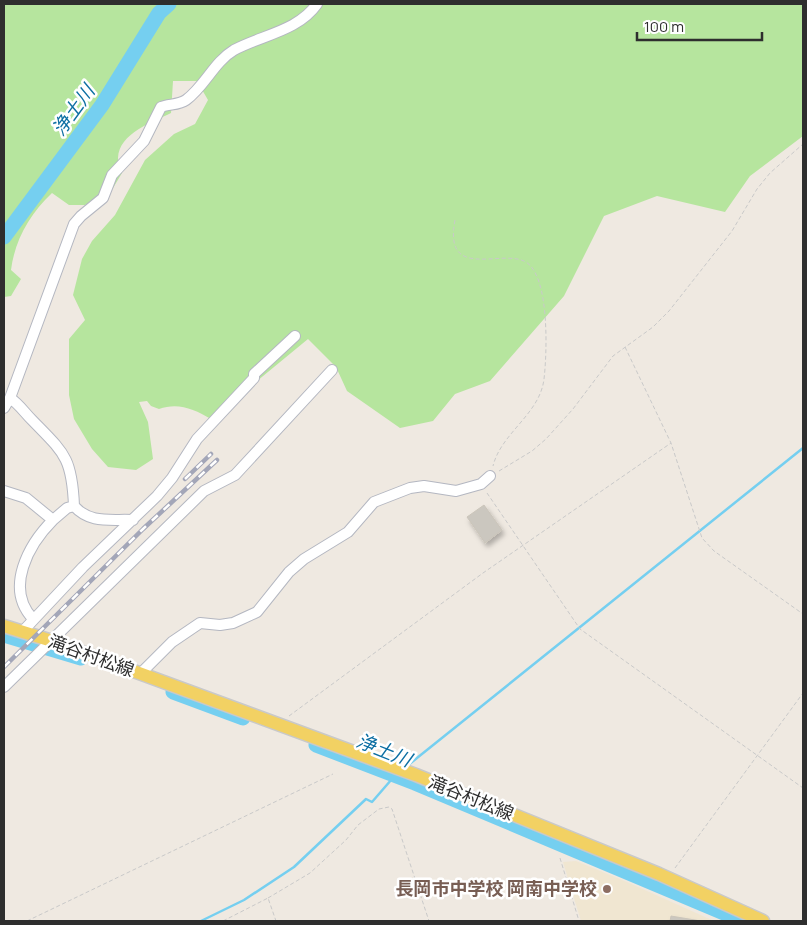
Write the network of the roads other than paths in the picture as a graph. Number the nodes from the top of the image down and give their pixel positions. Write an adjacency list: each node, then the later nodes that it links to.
1 (317, 4): 4 (street)
2 (295, 336): 10 (street)
3 (332, 370): 14 (street)
4 (9, 392): 5 (street); 8 (street)
5 (4, 408)
6 (490, 476): 15 (street)
7 (4, 491): 9 (street)
8 (74, 506): 9 (street); 10 (street)
9 (53, 520): 11 (street)
10 (133, 520): 11 (street)
11 (33, 618): 13 (street)
12 (4, 626): 13 (main road, 滝谷村松線)
13 (24, 631): 14 (main road, 滝谷村松線)
14 (52, 641): 15 (main road, 滝谷村松線); 16 (street)
15 (140, 674): 17 (main road, 滝谷村松線)
16 (4, 687)
17 (763, 921)

